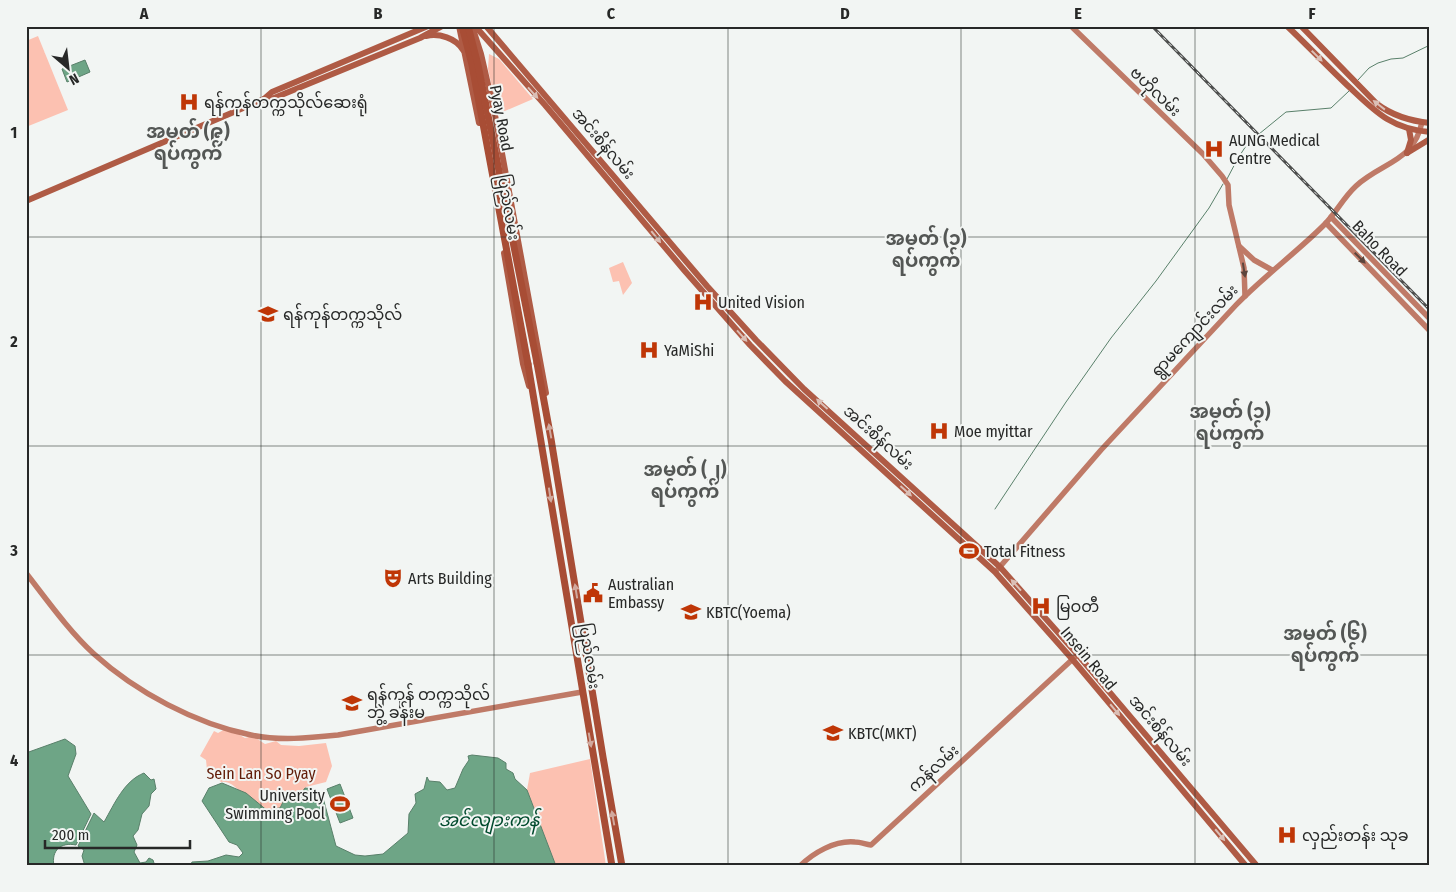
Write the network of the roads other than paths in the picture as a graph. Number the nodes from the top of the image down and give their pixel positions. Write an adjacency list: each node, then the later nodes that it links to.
1 (428, 26): 14 (main road)
2 (442, 26): 10 (main road)
3 (460, 26): 13 (main road, ပြည်လမ်း); 32 (highway, ပြည်လမ်း, bridge)
4 (468, 26): 33 (highway, Pyay Road, bridge)
5 (474, 26): 11 (main road); 12 (main road)
6 (486, 26): 34 (main road, အင်းစိန်လမ်း, one-way to 6)
7 (1071, 26): 27 (main road, ဗဟိုလမ်း)
8 (1287, 26): 19 (main road, one-way to 19)
9 (1301, 26): 17 (main road, one-way to 9)
10 (420, 38): 13 (main road); 14 (main road)
11 (492, 47): 12 (main road); 35 (main road, အင်းစိန်လမ်း, one-way to 35)
12 (481, 54): 15 (main road)
13 (466, 56): 16 (main road, ပြည်လမ်း)
14 (264, 99): 24 (main road)
15 (492, 102): 16 (main road); 33 (main road, Pyay Road)
16 (476, 107): 32 (main road, ပြည်လမ်း)
17 (1422, 122): 18 (main road); 20 (main road, ရွာမကျောင်းလမ်း)
18 (1430, 123)
19 (1410, 128): 20 (main road); 23 (main road)
20 (1420, 131): 21 (main road); 23 (main road, ရွာမကျောင်းလမ်း)
21 (1430, 132)
22 (1430, 139): 23 (main road)
23 (1407, 153): 25 (main road, ရွာမကျောင်းလမ်း)
24 (26, 201)
25 (1331, 218): 26 (main road, ရွာမကျောင်းလမ်း); 30 (main road, Baho Road)
26 (1326, 223): 28 (main road, ရွာမကျောင်းလမ်း); 31 (main road, one-way to 31)
27 (1238, 246): 28 (main road); 29 (main road, one-way to 29)
28 (1272, 270): 29 (main road, ရွာမကျောင်းလမ်း)
29 (1245, 296): 34 (main road, ရွာမကျောင်းလမ်း)
30 (1430, 319)
31 (1430, 331)
32 (533, 391): 40 (highway, ပြည်လမ်း, one-way to 40)
33 (544, 398): 39 (highway, ပြည်လမ်း, one-way to 33)
34 (1000, 567): 35 (main road, ရွာမကျောင်းလမ်း); 38 (main road, အင်းစိန်လမ်း, one-way to 34)
35 (995, 572): 37 (main road, အင်းစိန်လမ်း)
36 (26, 573): 40 (main road)
37 (1026, 607): 38 (main road, Insein Road)
38 (1076, 657): 46 (main road, ကန်လမ်း); 47 (main road, Insein Road, one-way to 47); 48 (main road, အင်းစိန်လမ်း)
39 (590, 678): 40 (main road); 41 (highway, ပြည်လမ်း)
40 (582, 692): 41 (main road); 43 (highway, ပြည်လမ်း, one-way to 43)
41 (594, 702): 42 (highway, ပြည်လမ်း)
42 (610, 797): 43 (highway); 45 (highway, ပြည်လမ်း, one-way to 42)
43 (600, 799): 44 (highway, ပြည်လမ်း)
44 (612, 866)
45 (622, 866)
46 (800, 866)
47 (1246, 866)
48 (1257, 866)

